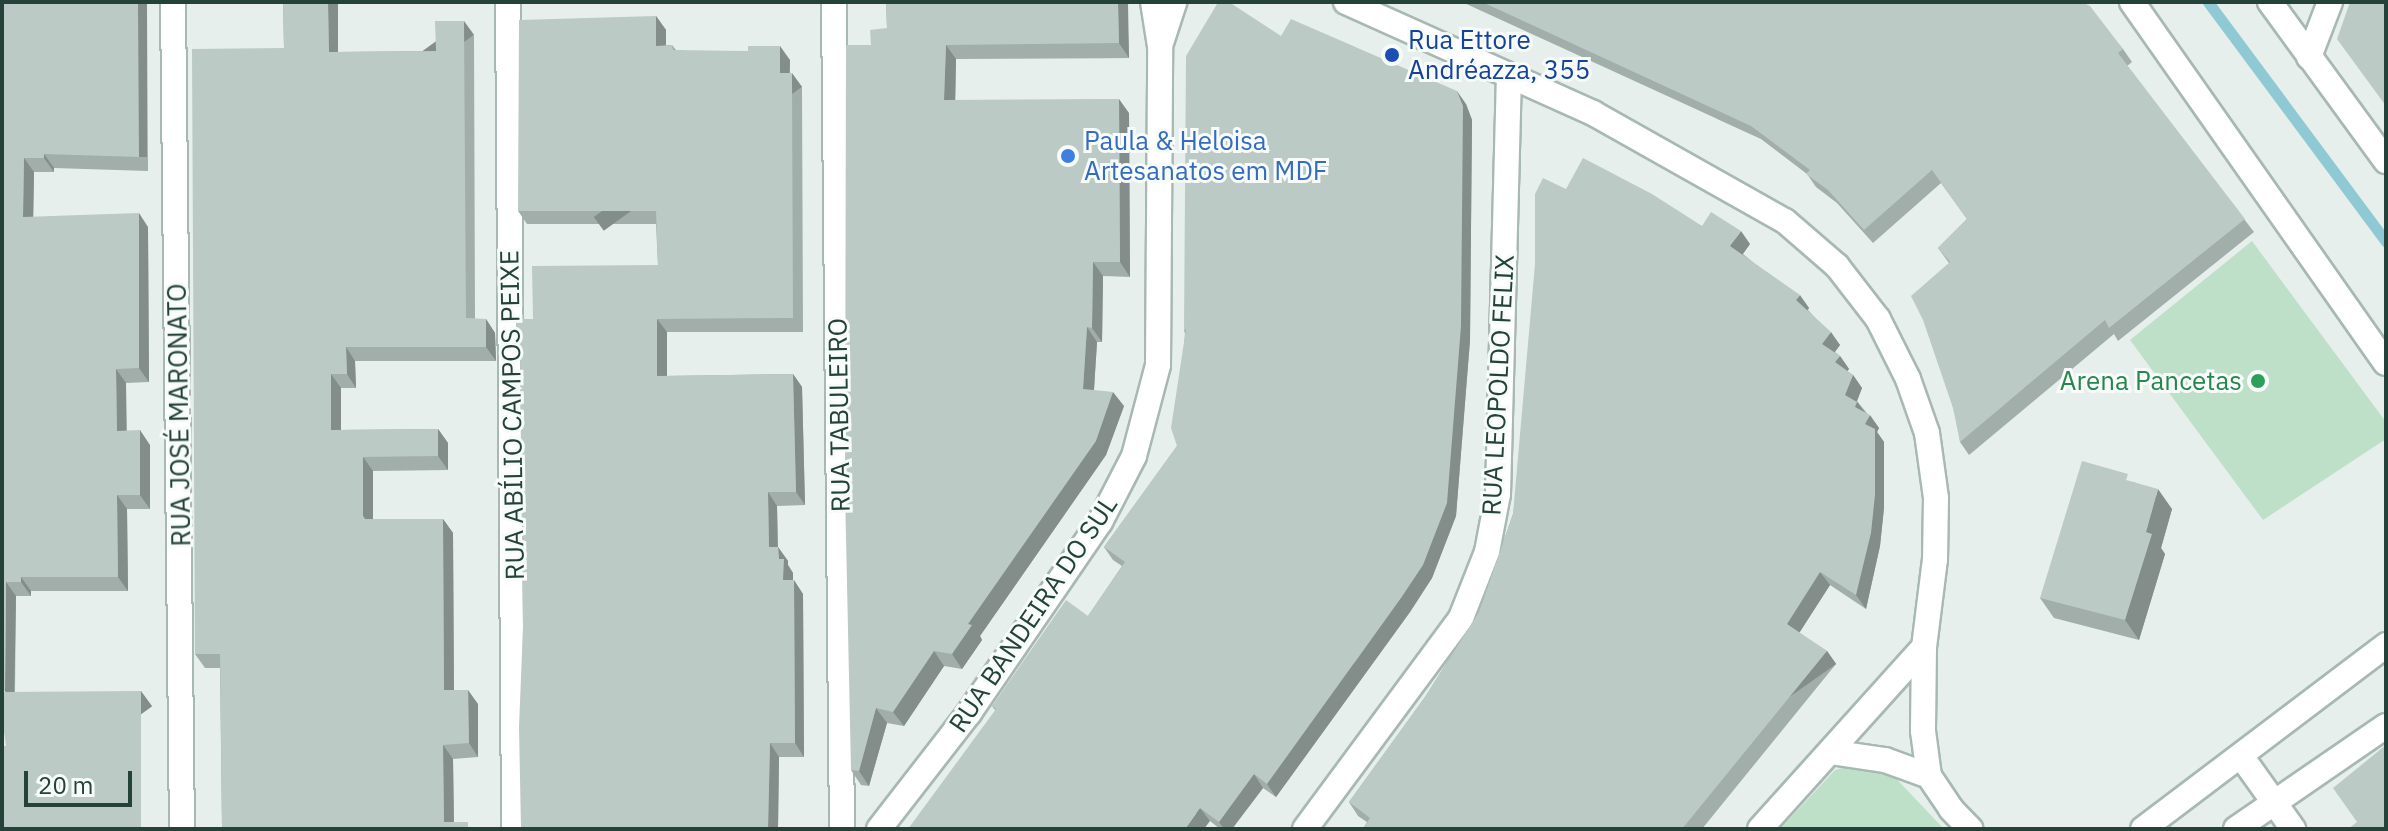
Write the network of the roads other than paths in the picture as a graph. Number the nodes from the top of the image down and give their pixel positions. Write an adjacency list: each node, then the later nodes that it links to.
1 (173, 2): 22 (street, RUA JOSÉ MARONATO)
2 (508, 2): 23 (street, RUA ABÍLIO CAMPOS PEIXE)
3 (834, 2): 24 (street, RUA TABULEIRO)
4 (1153, 2): 10 (street, RUA BANDEIRA DO SUL)
5 (1174, 2): 10 (street, RUA BANDEIRA DO SUL)
6 (1346, 2): 12 (street)
7 (2132, 2): 14 (street)
8 (2270, 2): 11 (street)
9 (2330, 2): 11 (street)
10 (1160, 46): 25 (street, RUA BANDEIRA DO SUL)
11 (2309, 57): 13 (street)
12 (1509, 77): 16 (street); 26 (street, RUA LEOPOLDO FELIX)
13 (2386, 161)
14 (2386, 363)
15 (2386, 645): 19 (street)
16 (1924, 647): 18 (street); 20 (street)
17 (2386, 726): 21 (street)
18 (1830, 752): 20 (street); 27 (street)
19 (2241, 756): 21 (street); 29 (street)
20 (1929, 776): 28 (street)
21 (2274, 803): 30 (street); 31 (street)
22 (182, 829)
23 (514, 829)
24 (842, 829)
25 (879, 829)
26 (1305, 829)
27 (1760, 829)
28 (1970, 829)
29 (2143, 829)
30 (2236, 829)
31 (2293, 829)

